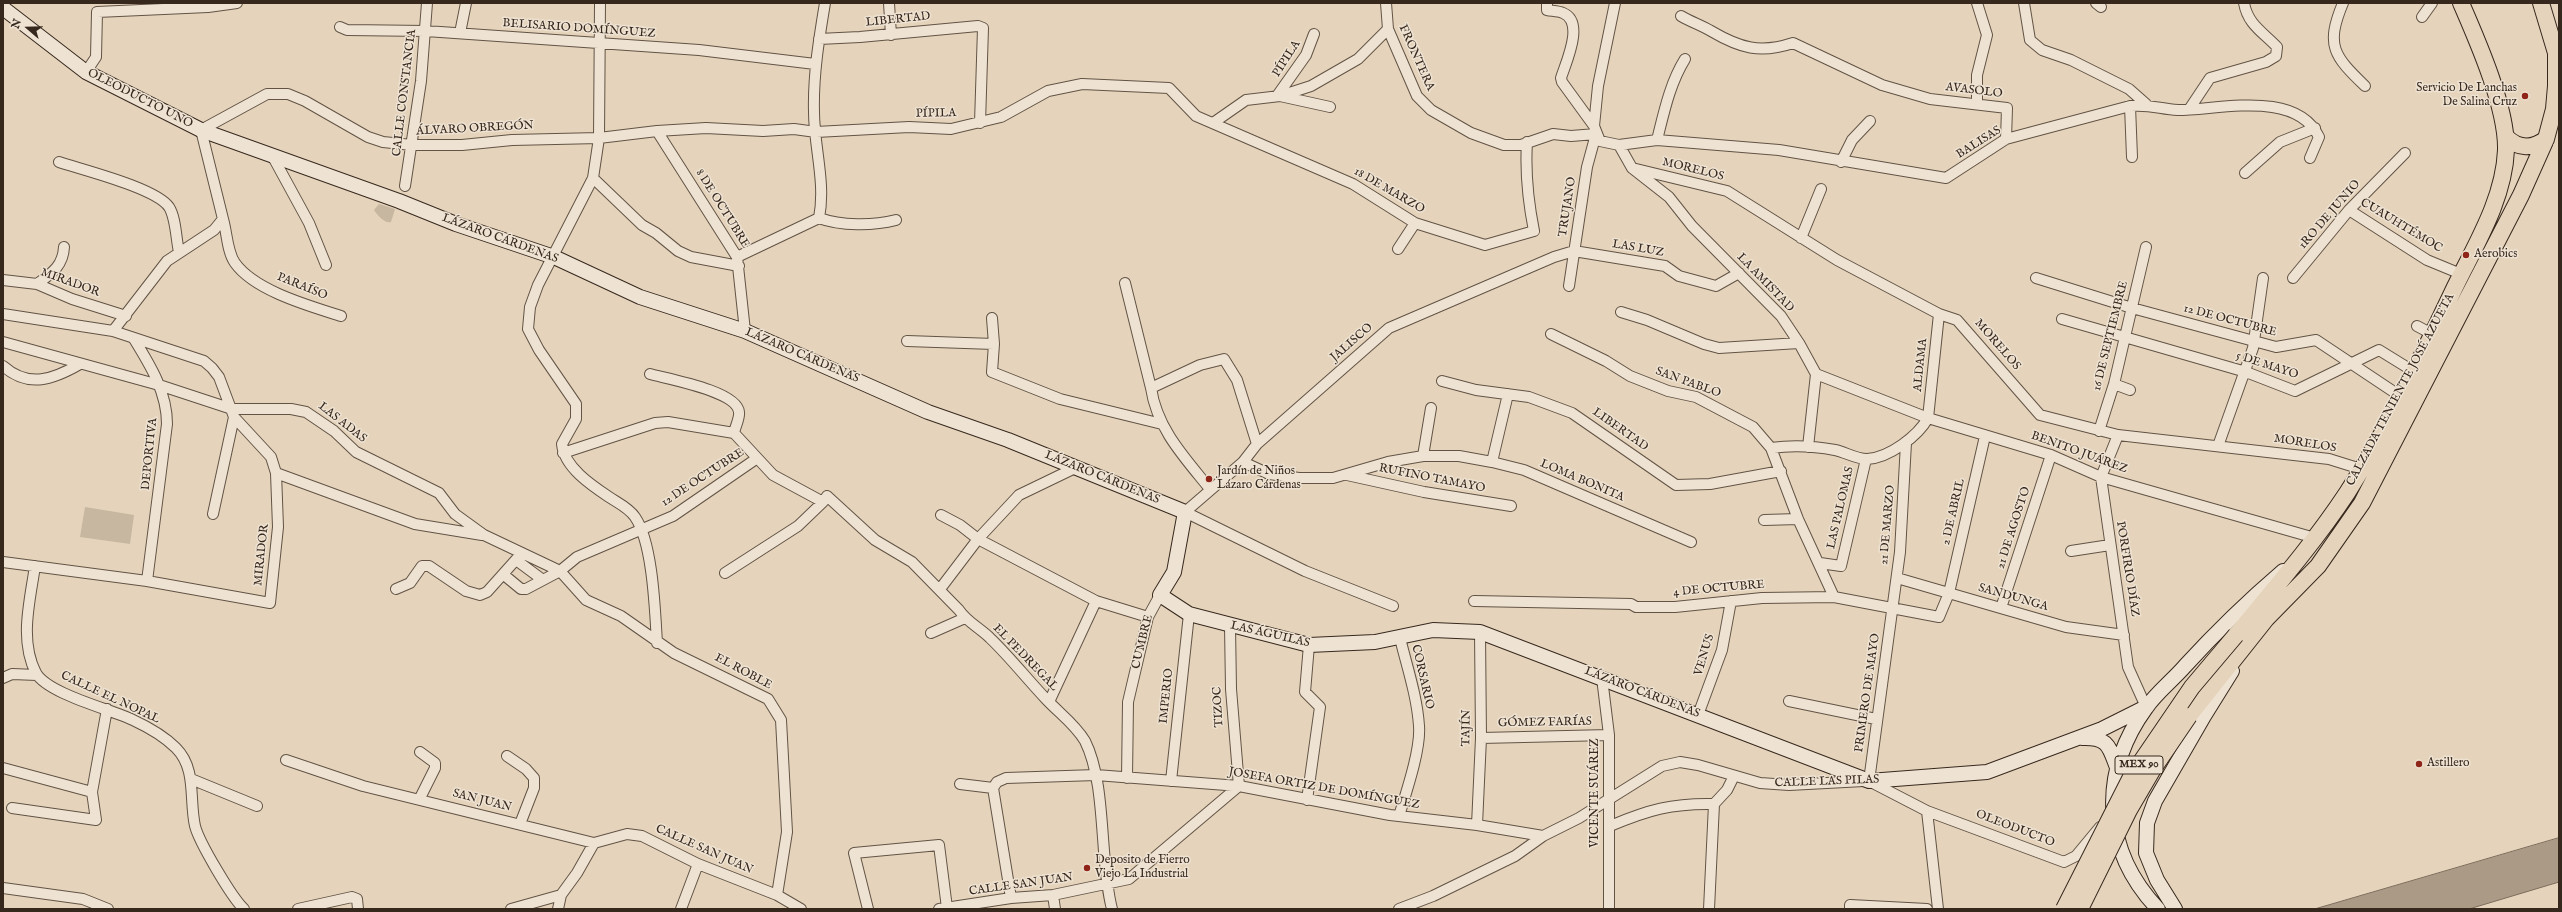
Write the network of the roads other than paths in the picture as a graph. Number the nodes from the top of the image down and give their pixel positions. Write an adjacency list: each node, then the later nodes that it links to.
1 (237, 3): 17 (street)
2 (427, 3): 23 (street, CALLE CONSTANCIA)
3 (466, 3): 24 (street)
4 (600, 3): 28 (street)
5 (825, 3): 27 (street)
6 (889, 3): 26 (street)
7 (1386, 3): 22 (street, FRONTERA)
8 (1615, 3): 45 (street, TRUJANO)
9 (1977, 3): 35 (street)
10 (2024, 3): 36 (street)
11 (2244, 3): 39 (street)
12 (2343, 3): 32 (street)
13 (2432, 3): 20 (street)
14 (2461, 3): 48 (main road, CALZADA TENIENTE JOSÉ AZUETA)
15 (2541, 3): 51 (main road, CALZADA TENIENTE JOSÉ AZUETA)
16 (1547, 6): 45 (street)
17 (97, 7): 31 (street)
18 (3, 8): 31 (street, OLEODUCTO UNO)
19 (1681, 16): 35 (street, AVASOLO)
20 (2422, 17)
21 (340, 27): 23 (street, BELISARIO DOMÍNGUEZ)
22 (1388, 29): 34 (street); 53 (street, FRONTERA)
23 (426, 31): 24 (street, BELISARIO DOMÍNGUEZ); 54 (street, CALLE CONSTANCIA)
24 (460, 33): 28 (street, BELISARIO DOMÍNGUEZ)
25 (1314, 34): 34 (street, PÍPILA)
26 (890, 35): 27 (street, LIBERTAD); 41 (street, LIBERTAD)
27 (819, 39): 30 (street)
28 (600, 44): 30 (street, BELISARIO DOMÍNGUEZ); 49 (street)
29 (1685, 59): 52 (street)
30 (815, 64): 47 (street)
31 (86, 72): 44 (street, OLEODUCTO UNO)
32 (2365, 86)
33 (1048, 92): 41 (street, PÍPILA); 42 (street, 18 DE MARZO)
34 (1279, 96): 38 (street); 42 (street)
35 (1977, 104): 50 (street, AVASOLO)
36 (2146, 104): 37 (street, BALISAS); 39 (street, BALISAS)
37 (2130, 106): 50 (street, BALISAS); 58 (street)
38 (1330, 107)
39 (2190, 108): 43 (street, BALISAS)
40 (1870, 121): 61 (street)
41 (980, 122): 47 (street, PÍPILA)
42 (1213, 123): 71 (street, 18 DE MARZO)
43 (2315, 128): 59 (street); 63 (street)
44 (201, 130): 54 (street, ÁLVARO OBREGÓN); 57 (street, LÁZARO CÁRDENAS); 69 (street)
45 (1595, 130): 53 (street, FRONTERA); 55 (street); 76 (street, TRUJANO)
46 (657, 131): 47 (street, ÁLVARO OBREGÓN); 49 (street, ÁLVARO OBREGÓN); 79 (street, 8 DE OCTUBRE)
47 (816, 132): 68 (street)
48 (2506, 137): 51 (main road); 82 (main road, CALZADA TENIENTE JOSÉ AZUETA)
49 (599, 138): 54 (street, ÁLVARO OBREGÓN); 64 (street)
50 (2006, 139): 61 (street, BALISAS)
51 (2546, 139): 156 (main road, CALZADA TENIENTE JOSÉ AZUETA)
52 (1657, 140): 55 (street, BALISAS); 61 (street, BALISAS)
53 (1527, 142): 71 (street, 18 DE MARZO)
54 (412, 145): 65 (street, CALLE CONSTANCIA)
55 (1619, 145): 62 (street)
56 (2405, 153): 67 (street, 1RO DE JUNIO)
57 (273, 157): 78 (street, LÁZARO CÁRDENAS); 80 (street)
58 (2132, 157)
59 (2310, 158)
60 (59, 162): 77 (street)
61 (1841, 162)
62 (1632, 168): 72 (street, MORELOS); 81 (street, LA AMISTAD)
63 (2245, 173)
64 (593, 178): 78 (street); 79 (street)
65 (405, 186)
66 (1821, 189): 72 (street)
67 (2348, 210): 82 (street, CUAUHTÉMOC); 85 (street, 1RO DE JUNIO)
68 (819, 218): 70 (street); 79 (street)
69 (223, 219): 77 (street); 95 (street, PARAÍSO)
70 (896, 220)
71 (1415, 223): 75 (street)
72 (1801, 238): 93 (street, MORELOS)
73 (64, 247): 88 (street)
74 (2146, 247): 90 (street, 16 DE SEPTIEMBRE)
75 (1398, 249)
76 (1574, 251): 81 (street, LAS LUZ); 89 (street, TRUJANO); 136 (street, JALISCO)
77 (179, 252): 94 (street)
78 (554, 257): 101 (street, LÁZARO CÁRDENAS); 140 (street)
79 (738, 261): 101 (street, 8 DE OCTUBRE)
80 (326, 265)
81 (1739, 273): 109 (street, LA AMISTAD)
82 (2461, 274): 103 (main road, CALZADA TENIENTE JOSÉ AZUETA)
83 (2036, 278): 90 (street, 12 DE OCTUBRE)
84 (2263, 278): 108 (street)
85 (2293, 278)
86 (3, 280): 88 (street, MIRADOR)
87 (1125, 283): 123 (street)
88 (37, 284): 94 (street, MIRADOR)
89 (1569, 286)
90 (2132, 308): 104 (street, 16 DE SEPTIEMBRE); 108 (street, 12 DE OCTUBRE)
91 (1621, 312): 109 (street)
92 (7, 314): 98 (street); 100 (street)
93 (1939, 314): 129 (street, ALDAMA); 131 (street, MORELOS)
94 (126, 316): 100 (street)
95 (341, 316)
96 (992, 318): 110 (street)
97 (2062, 319): 104 (street, 5 DE MAYO)
98 (3, 320)
99 (2416, 326): 103 (street)
100 (114, 331): 105 (street, MIRADOR)
101 (745, 332): 147 (street, LÁZARO CÁRDENAS)
102 (1551, 334): 139 (street, SAN PABLO)
103 (2432, 334): 115 (main road, CALZADA TENIENTE JOSÉ AZUETA)
104 (2125, 337): 116 (street, 5 DE MAYO); 121 (street, 16 DE SEPTIEMBRE)
105 (134, 338): 114 (street, DEPORTIVA); 128 (street, MIRADOR)
106 (907, 341): 110 (street)
107 (3, 342): 111 (street, LAS ADAS)
108 (2254, 342): 112 (street, 12 DE OCTUBRE); 116 (street)
109 (1799, 343): 118 (street, LA AMISTAD)
110 (994, 344): 130 (street)
111 (80, 364): 113 (street); 119 (street, LAS ADAS)
112 (2351, 365): 115 (street, 5 DE MAYO); 116 (street, 5 DE MAYO); 126 (street, 12 DE OCTUBRE)
113 (3, 366)
114 (150, 366): 119 (street); 122 (street, DEPORTIVA)
115 (2413, 371): 126 (main road, CALZADA TENIENTE JOSÉ AZUETA)
116 (2246, 372): 137 (street)
117 (650, 374): 132 (street)
118 (1816, 374): 129 (street, BENITO JUÁREZ); 138 (street)
119 (138, 380): 122 (street, LAS ADAS)
120 (1442, 381): 125 (street, LIBERTAD)
121 (2114, 384): 124 (street); 131 (street, 16 DE SEPTIEMBRE)
122 (159, 385): 128 (street, LAS ADAS); 179 (street, DEPORTIVA)
123 (1151, 388): 130 (street); 136 (street)
124 (2130, 390)
125 (1508, 394): 146 (street); 149 (street, LIBERTAD)
126 (2400, 396): 148 (main road, CALZADA TENIENTE JOSÉ AZUETA)
127 (1431, 408): 142 (street)
128 (233, 413): 150 (street, MIRADOR); 159 (street); 164 (street, LAS ADAS)
129 (1928, 418): 134 (street, BENITO JUÁREZ); 135 (street)
130 (1162, 424): 153 (street)
131 (2099, 431): 133 (street, MORELOS)
132 (734, 434): 140 (street); 143 (street, EL PEDREGAL)
133 (2118, 435): 137 (street, MORELOS); 152 (street, PORFIRIO DÍAZ)
134 (1985, 436): 141 (street, BENITO JUÁREZ); 183 (street, 2 DE ABRIL)
135 (1906, 443): 144 (street); 178 (street, 21 DE MARZO)
136 (1257, 444): 145 (street, JALISCO)
137 (2218, 446): 148 (street, MORELOS)
138 (1808, 447): 139 (street); 144 (street)
139 (1771, 448): 149 (street, SAN PABLO)
140 (563, 453): 163 (street)
141 (2051, 455): 152 (street, BENITO JUÁREZ); 191 (street, 21 DE AGOSTO)
142 (1423, 456): 146 (street, LOMA BONITA); 151 (street, LOMA BONITA)
143 (756, 459): 155 (street, EL PEDREGAL); 163 (street, 12 DE OCTUBRE)
144 (1866, 459): 173 (street, LAS PALOMAS)
145 (1243, 462): 151 (street); 153 (street, JALISCO)
146 (1492, 462): 167 (street, LOMA BONITA)
147 (1075, 468): 158 (street, LÁZARO CÁRDENAS); 166 (street)
148 (2362, 469): 154 (main road, CALZADA TENIENTE JOSÉ AZUETA)
149 (1780, 471): 161 (street, SAN PABLO)
150 (276, 473): 164 (street); 179 (street, MIRADOR)
151 (1347, 475): 157 (street, RUFINO TAMAYO)
152 (2101, 477): 165 (street, BENITO JUÁREZ); 168 (street, PORFIRIO DÍAZ)
153 (1210, 489): 158 (street, JALISCO)
154 (2347, 493): 156 (main road); 165 (main road, CALZADA TENIENTE JOSÉ AZUETA)
155 (823, 502): 176 (street); 182 (street, EL PEDREGAL)
156 (2362, 503): 195 (main road, CALZADA TENIENTE JOSÉ AZUETA)
157 (1512, 506)
158 (1185, 512): 184 (street, CUMBRE); 189 (street, LÁZARO CÁRDENAS)
159 (213, 514)
160 (941, 515): 166 (street)
161 (1798, 519): 162 (street); 173 (street, SAN PABLO)
162 (1764, 520)
163 (641, 529): 175 (street, 12 DE OCTUBRE); 201 (street)
164 (484, 535): 170 (street, LAS ADAS)
165 (2315, 538): 171 (main road, CALZADA TENIENTE JOSÉ AZUETA)
166 (978, 539): 182 (street); 186 (street)
167 (1691, 542)
168 (2110, 545): 169 (street); 199 (street, PORFIRIO DÍAZ)
169 (2071, 551)
170 (519, 557): 175 (street, LAS ADAS); 177 (street); 180 (street)
171 (2300, 557): 208 (street, CALZADA TENIENTE JOSÉ AZUETA); 272 (main road, MEX 90, bridge)
172 (3, 562): 174 (street, MIRADOR)
173 (1820, 563): 185 (street, SAN PABLO)
174 (35, 566): 179 (street, MIRADOR); 203 (street)
175 (560, 571): 180 (street, 12 DE OCTUBRE); 201 (street, EL ROBLE)
176 (725, 573)
177 (504, 575): 180 (street, 12 DE OCTUBRE); 181 (street)
178 (1897, 578): 183 (street, SANDUNGA); 190 (street, 21 DE MARZO)
179 (147, 580)
180 (543, 580)
181 (396, 589)
182 (940, 589): 194 (street, EL PEDREGAL)
183 (1949, 593): 190 (street, 4 DE OCTUBRE); 191 (street, SANDUNGA)
184 (1160, 595): 192 (street, LAS ÁGUILAS); 193 (street, CUMBRE)
185 (1834, 597): 188 (street, 4 DE OCTUBRE); 190 (street, 4 DE OCTUBRE)
186 (1096, 601): 193 (street); 207 (street)
187 (1474, 601): 188 (street, 4 DE OCTUBRE)
188 (1731, 601): 210 (street, VENUS)
189 (1393, 606)
190 (1893, 608): 211 (street, PRIMERO DE MAYO)
191 (2001, 608): 199 (street, SANDUNGA)
192 (1189, 614): 196 (street, LAS ÁGUILAS); 224 (street, IMPERIO)
193 (1148, 617): 222 (street, CUMBRE)
194 (965, 618): 198 (street); 207 (street, EL PEDREGAL)
195 (2266, 619): 234 (street); 273 (main road, MEX 90, bridge)
196 (1230, 626): 202 (street, LAS ÁGUILAS); 227 (street, TIZOC)
197 (1480, 632): 200 (street, LÁZARO CÁRDENAS); 205 (street, LÁZARO CÁRDENAS); 213 (street, TAJÍN)
198 (931, 633)
199 (2124, 634): 208 (street, PORFIRIO DÍAZ)
200 (1405, 637): 202 (street, LAS ÁGUILAS); 240 (street, CORSARIO)
201 (657, 643): 250 (street, EL ROBLE)
202 (1309, 645): 233 (street)
203 (37, 675): 204 (street); 209 (street, CALLE EL NOPAL)
204 (3, 678)
205 (1602, 678): 210 (street, LÁZARO CÁRDENAS); 212 (street, VICENTE SUÁREZ)
206 (1789, 701): 211 (street)
207 (1049, 702): 220 (street, EL PEDREGAL)
208 (2146, 707): 214 (street, CALLE LAS PILAS); 218 (street, CALZADA TENIENTE JOSÉ AZUETA)
209 (107, 709): 223 (street, CALLE EL NOPAL); 229 (street)
210 (1698, 715): 225 (street, LÁZARO CÁRDENAS)
211 (1876, 719): 225 (street, PRIMERO DE MAYO)
212 (1609, 735): 213 (street, GÓMEZ FARÍAS); 232 (street, VICENTE SUÁREZ)
213 (1481, 738): 242 (street, TAJÍN)
214 (2073, 738): 218 (street, CALLE LAS PILAS); 225 (street, CALLE LAS PILAS)
215 (420, 752): 231 (street)
216 (507, 756): 241 (street)
217 (286, 760): 231 (street, SAN JUAN)
218 (2117, 767): 230 (street, CALLE LAS PILAS); 239 (street, CALZADA TENIENTE JOSÉ AZUETA)
219 (3, 768): 229 (street)
220 (1096, 775): 222 (street, JOSEFA ORTIZ DE DOMÍNGUEZ); 228 (street, JOSEFA ORTIZ DE DOMÍNGUEZ); 247 (street, EL PEDREGAL)
221 (1734, 776): 225 (street, CALLE LAS PILAS); 232 (street, CALLE LAS PILAS); 235 (street)
222 (1127, 778): 224 (street, JOSEFA ORTIZ DE DOMÍNGUEZ)
223 (191, 779): 236 (street); 256 (street, CALLE EL NOPAL)
224 (1171, 781): 227 (street, JOSEFA ORTIZ DE DOMÍNGUEZ)
225 (1869, 781): 238 (street, OLEODUCTO)
226 (960, 784): 228 (street)
227 (1239, 786): 233 (street, JOSEFA ORTIZ DE DOMÍNGUEZ); 247 (street, CALLE SAN JUAN)
228 (993, 788): 252 (street)
229 (92, 792): 237 (street)
230 (2132, 794): 234 (street); 239 (street, OLEODUCTO)
231 (420, 798): 241 (street, SAN JUAN)
232 (1610, 798): 243 (street, VICENTE SUÁREZ); 244 (street, CALLE LAS PILAS)
233 (1307, 800): 240 (street, JOSEFA ORTIZ DE DOMÍNGUEZ)
234 (2155, 801): 275 (street)
235 (1714, 804): 243 (street); 268 (street)
236 (257, 806)
237 (12, 808)
238 (1927, 811): 239 (street, OLEODUCTO); 271 (street)
239 (2114, 815): 274 (street, CALZADA TENIENTE JOSÉ AZUETA, bridge)
240 (1399, 816): 242 (street, JOSEFA ORTIZ DE DOMÍNGUEZ)
241 (520, 824): 245 (street, SAN JUAN)
242 (1477, 825): 244 (street, JOSEFA ORTIZ DE DOMÍNGUEZ)
243 (1610, 826): 267 (street, VICENTE SUÁREZ)
244 (1543, 836): 266 (street, CALLE LAS PILAS)
245 (594, 843): 246 (street, CALLE SAN JUAN); 249 (street)
246 (698, 864): 250 (street, CALLE SAN JUAN); 261 (street)
247 (1106, 884): 251 (street, CALLE SAN JUAN); 265 (street, EL PEDREGAL)
248 (3, 888): 255 (street)
249 (561, 895): 259 (street); 260 (street)
250 (777, 895): 262 (street, CALLE SAN JUAN)
251 (1053, 895): 252 (street, CALLE SAN JUAN); 264 (street)
252 (1011, 898): 253 (street, CALLE SAN JUAN)
253 (982, 906): 254 (street, CALLE SAN JUAN)
254 (943, 908): 263 (street)
255 (108, 909)
256 (244, 909)
257 (298, 909): 258 (street)
258 (358, 909)
259 (511, 909)
260 (558, 909)
261 (681, 909)
262 (801, 909)
263 (868, 909)
264 (1055, 909)
265 (1112, 909)
266 (1399, 909)
267 (1609, 909)
268 (1709, 909)
269 (1850, 909): 270 (street)
270 (1928, 909)
271 (1938, 909)
272 (2064, 909)
273 (2080, 909)
274 (2158, 909)
275 (2174, 909)

